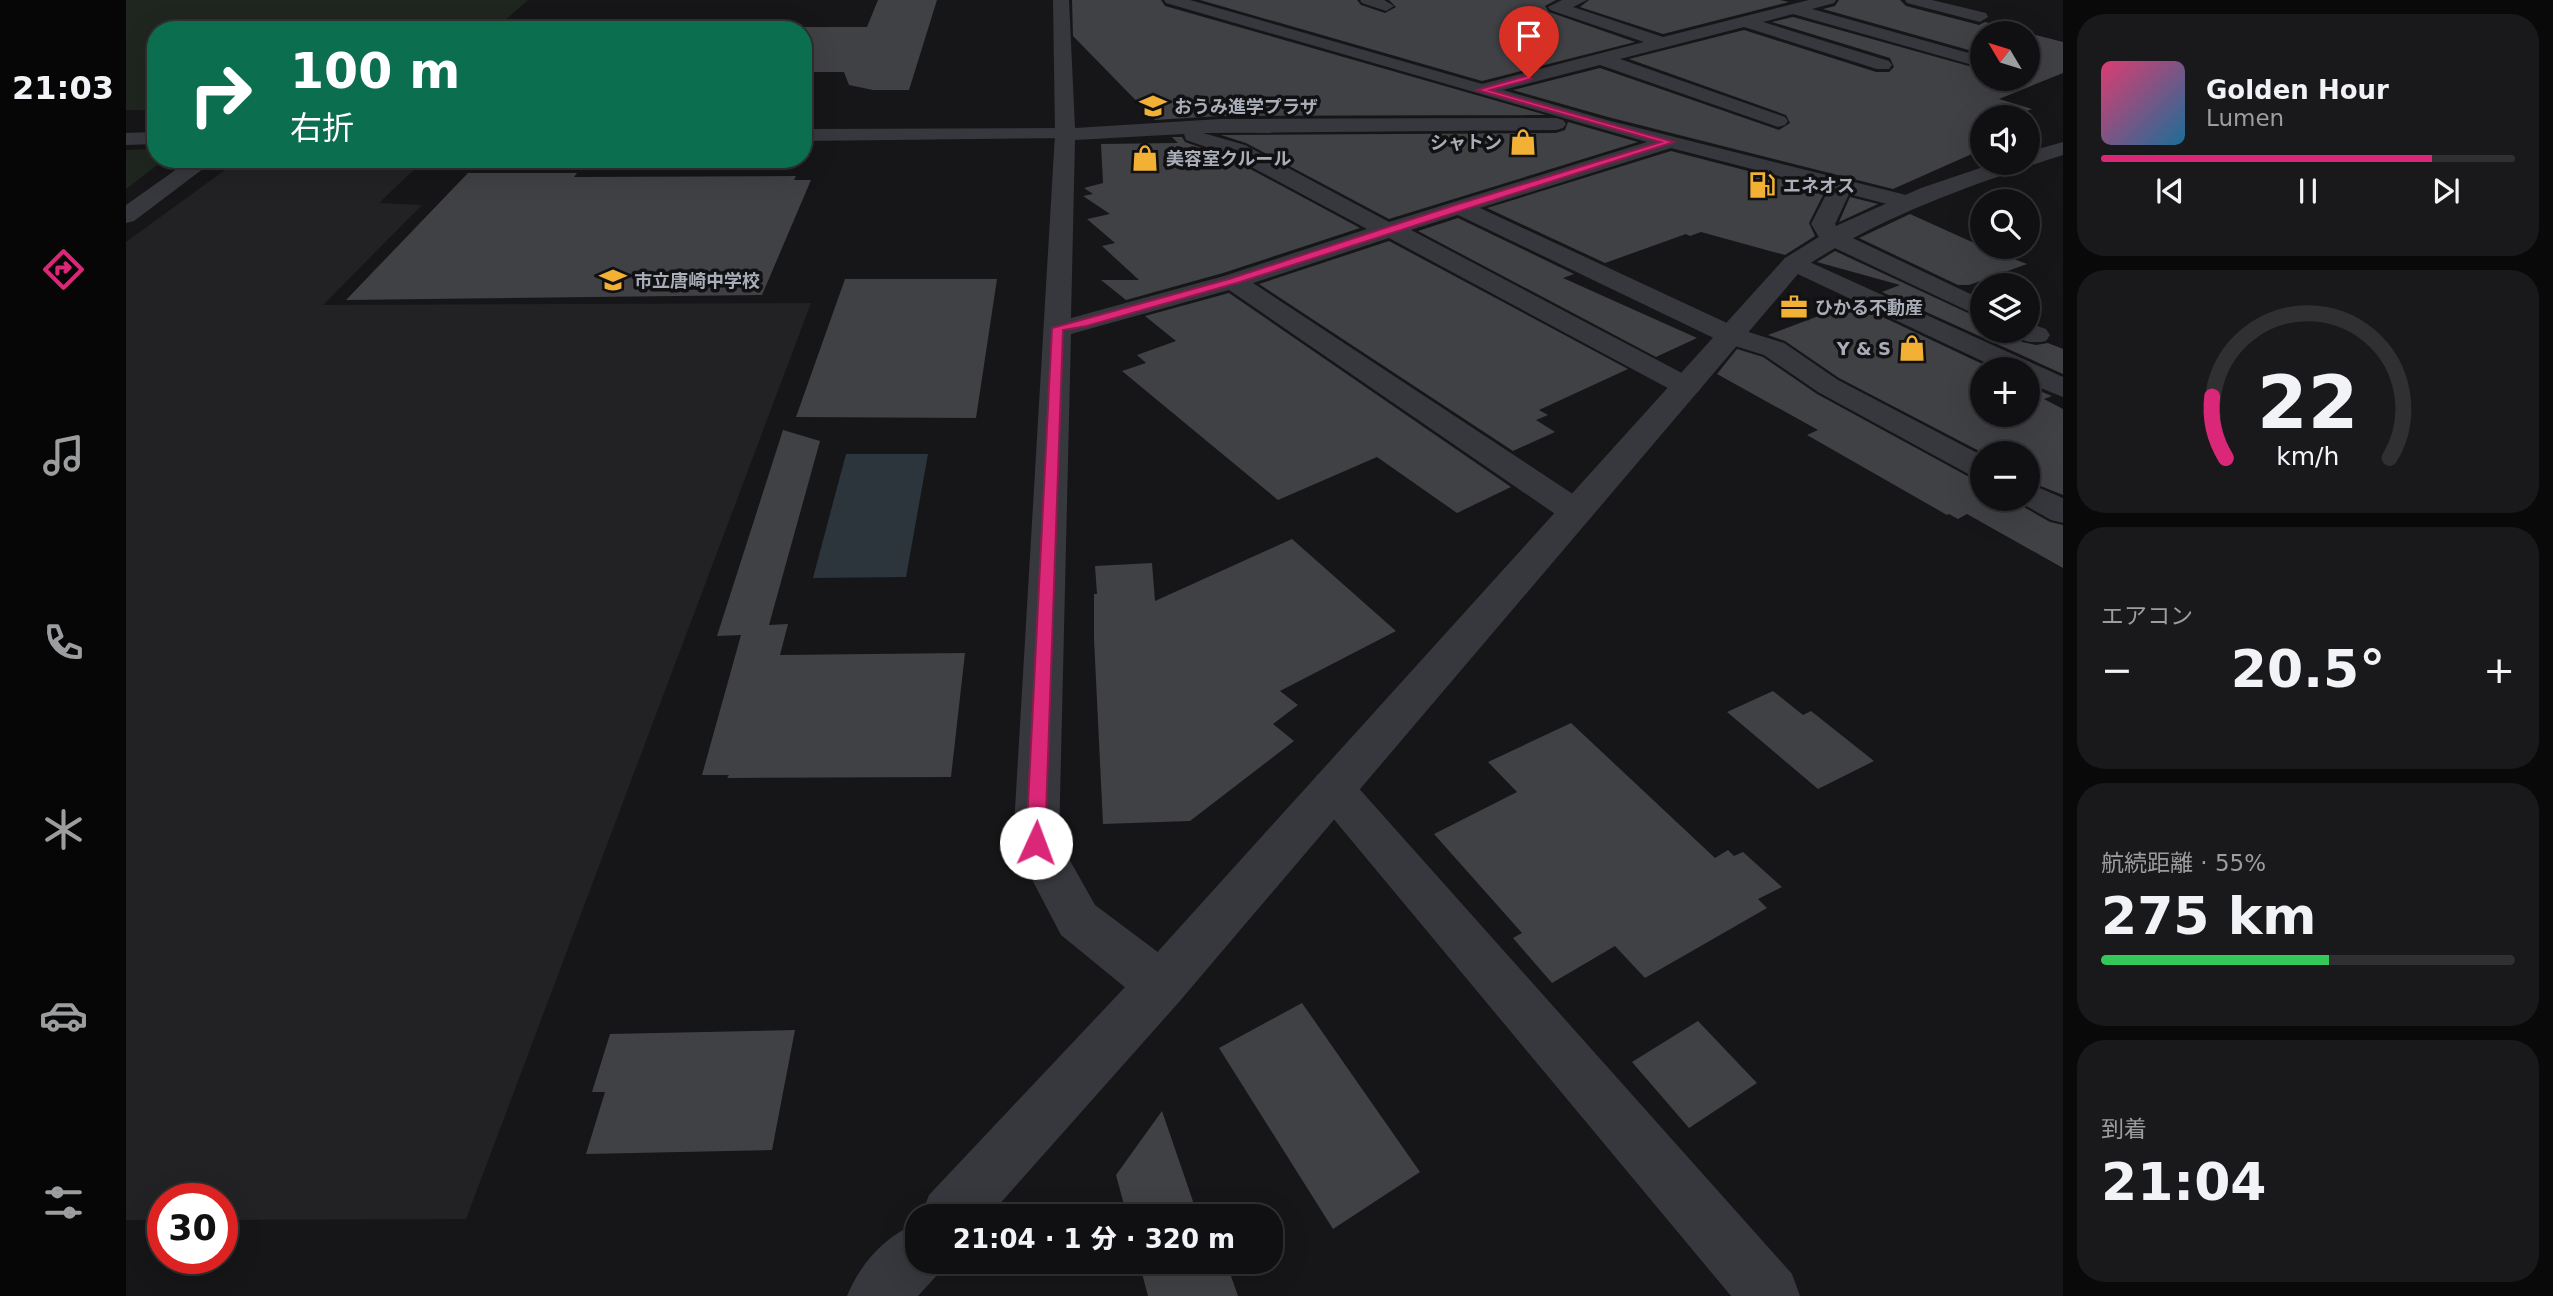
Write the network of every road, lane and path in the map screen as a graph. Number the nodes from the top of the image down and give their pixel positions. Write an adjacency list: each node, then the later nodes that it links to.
1 (1061, 0): 19 (street)
2 (1172, 0): 15 (street)
3 (1368, 0): 7 (street)
4 (1579, 0): 11 (street)
5 (1824, 0): 8 (street)
6 (1913, 0): 9 (street)
7 (1386, 6)
8 (1793, 9): 10 (street); 13 (street)
9 (1980, 17)
10 (1743, 22): 11 (street); 14 (street)
11 (1664, 43): 12 (street)
12 (1601, 59): 15 (street); 16 (street)
13 (1970, 59)
14 (1882, 65)
15 (1481, 90): 17 (street)
16 (1778, 121)
17 (1600, 124): 18 (street); 23 (street)
18 (1165, 130): 19 (street); 32 (street)
19 (1065, 134): 20 (street); 37 (street)
20 (812, 135)
21 (147, 138): 22 (street)
22 (126, 139)
23 (1670, 142): 28 (street); 30 (street)
24 (2063, 148): 25 (street)
25 (2040, 155)
26 (193, 168): 31 (street)
27 (1981, 175): 29 (street)
28 (1843, 186): 29 (street); 33 (street)
29 (1902, 201): 33 (street)
30 (1459, 207): 32 (street); 38 (street)
31 (126, 216)
32 (1390, 231): 35 (street); 41 (street)
33 (1831, 237): 34 (street); 36 (street)
34 (1794, 262): 38 (street); 39 (street)
35 (1233, 281): 37 (street); 45 (street)
36 (1970, 304)
37 (1057, 328): 48 (street)
38 (1732, 336): 41 (street); 43 (street)
39 (1996, 357)
40 (2040, 377): 42 (street)
41 (1688, 387): 45 (street)
42 (2063, 388)
43 (1970, 462)
44 (2040, 500): 46 (street)
45 (1576, 512): 47 (street)
46 (2063, 512)
47 (1332, 787): 48 (street); 52 (street)
48 (1161, 985): 49 (street)
49 (961, 1204)
50 (905, 1265): 51 (street)
51 (877, 1296)
52 (1770, 1296)

